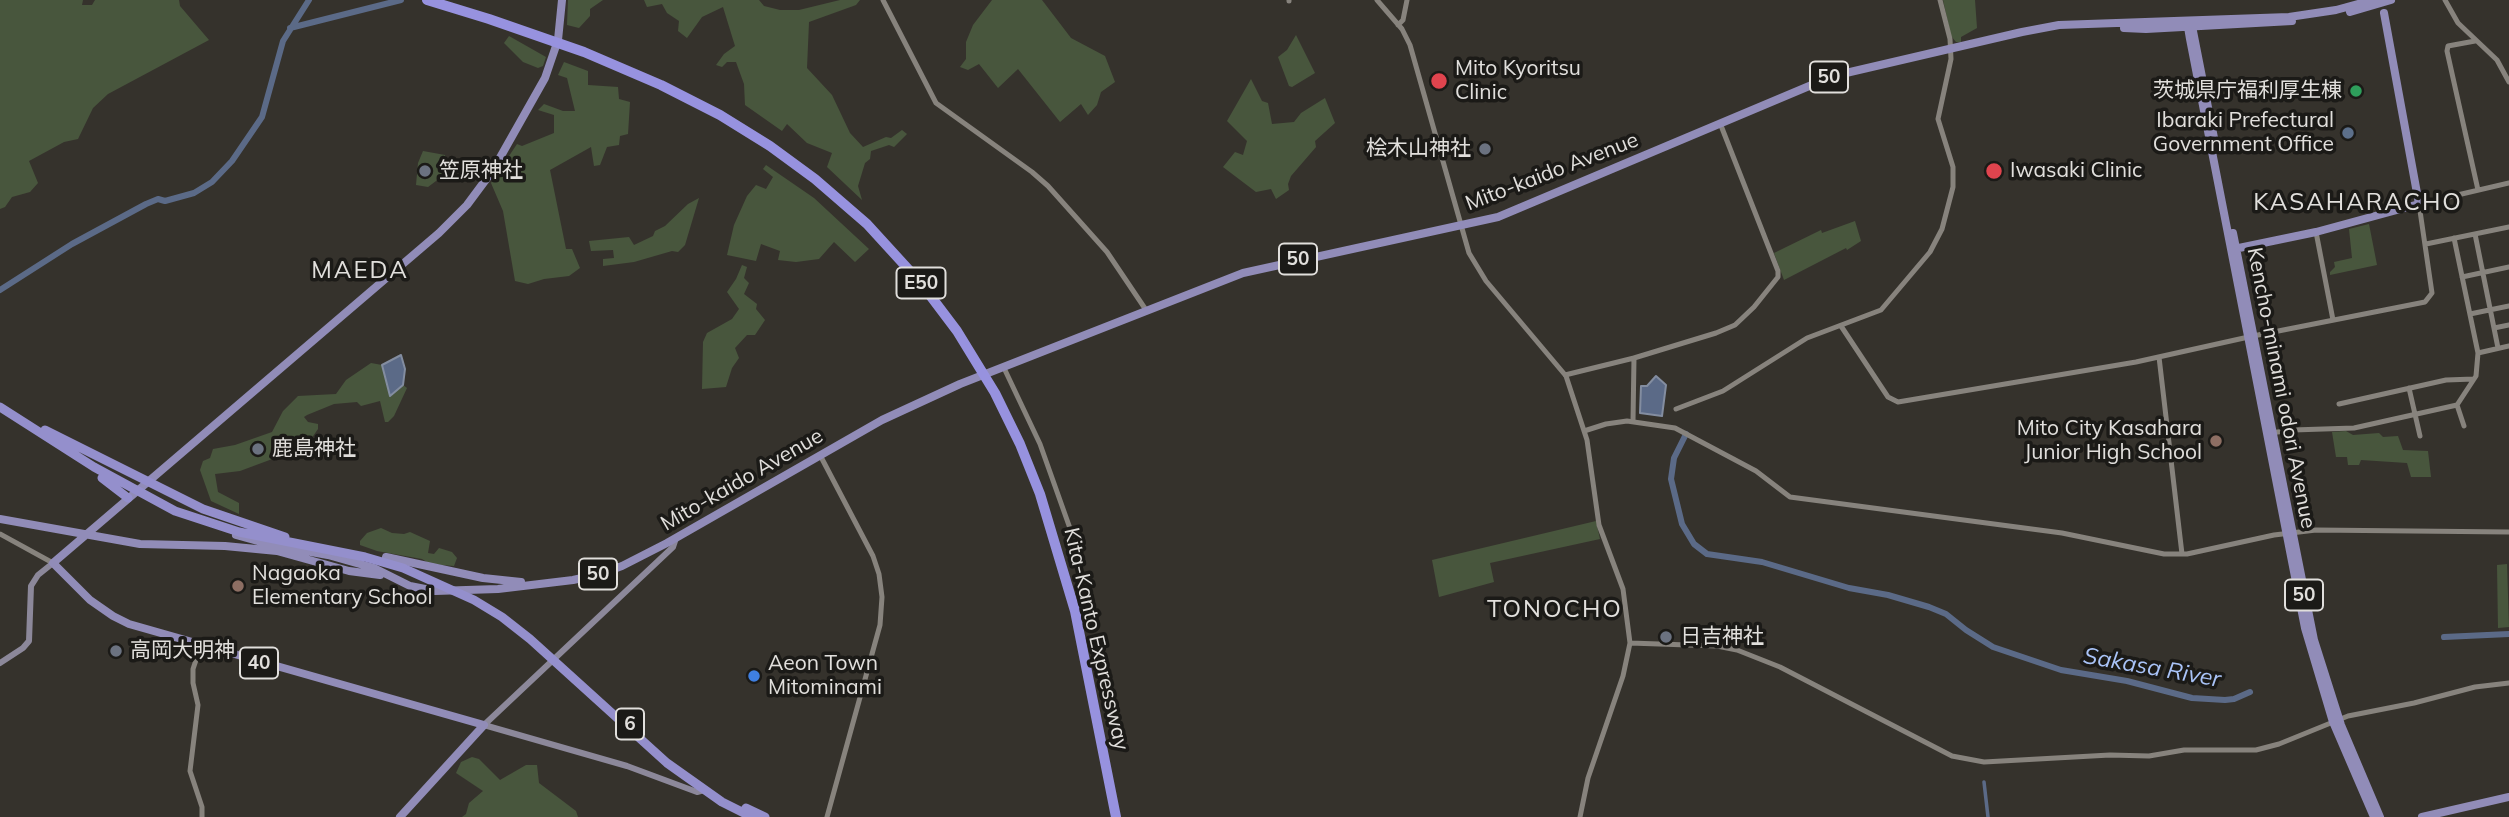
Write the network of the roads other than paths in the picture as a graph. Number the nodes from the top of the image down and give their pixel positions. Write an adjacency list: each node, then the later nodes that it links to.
1 (447, 0): 98 (highway, Kita-Kanto Expressway / E50)
2 (562, 0): 61 (main road)
3 (883, 0): 32 (street)
4 (1377, 0): 12 (street)
5 (1407, 0): 12 (street)
6 (1940, 0): 15 (street)
7 (2391, 0): 10 (main road, Mito-kaido Avenue / 50); 11 (main road)
8 (2445, 0): 14 (street)
9 (429, 1): 97 (highway, Kita-Kanto Expressway / E50)
10 (2372, 3): 11 (main road); 13 (main road, Mito-kaido Avenue / 50)
11 (2384, 13): 20 (main road)
12 (1398, 25): 21 (street)
13 (2191, 25): 15 (main road, Mito-kaido Avenue / 50); 27 (main road, Kencho-minami odori Avenue / 50)
14 (2475, 41): 16 (street); 19 (street)
15 (1950, 48): 17 (main road, Mito-kaido Avenue / 50); 37 (street)
16 (2509, 82)
17 (1720, 122): 21 (main road, Mito-kaido Avenue / 50); 44 (street)
18 (2509, 183): 19 (street)
19 (2479, 190): 20 (street)
20 (2419, 204): 23 (main road); 26 (street)
21 (1461, 226): 32 (main road, Mito-kaido Avenue / 50); 46 (street)
22 (2509, 227): 24 (street)
23 (2316, 232): 27 (main road); 35 (street)
24 (2474, 234): 25 (street); 29 (street)
25 (2454, 238): 26 (street); 30 (street)
26 (2426, 244): 35 (street)
27 (2233, 249): 39 (main road, Kencho-minami odori Avenue / 50)
28 (2509, 267): 29 (street)
29 (2482, 272): 30 (street); 33 (street)
30 (2462, 276): 34 (street)
31 (2509, 306): 33 (street)
32 (1146, 310): 45 (main road, Mito-kaido Avenue / 50)
33 (2490, 310): 34 (street); 38 (street)
34 (2470, 314): 42 (street)
35 (2333, 320): 39 (street)
36 (2509, 325): 38 (street)
37 (1841, 326): 43 (street); 52 (street)
38 (2494, 328): 41 (street)
39 (2250, 336): 43 (street); 58 (main road, Kencho-minami odori Avenue / 50)
40 (2509, 346): 41 (street)
41 (2498, 348): 42 (street)
42 (2478, 353): 47 (street)
43 (2160, 357): 74 (street)
44 (1634, 358): 46 (street); 55 (street)
45 (1001, 368): 60 (main road, Mito-kaido Avenue / 50); 69 (street)
46 (1564, 374): 57 (street)
47 (2474, 379): 48 (street); 50 (street)
48 (2409, 388): 49 (street); 53 (street)
49 (2339, 404)
50 (2457, 405): 53 (street); 56 (street)
51 (0, 407): 54 (highway, 6)
52 (1676, 409)
53 (2415, 415): 58 (street); 59 (street)
54 (18, 418): 61 (highway); 62 (highway); 62 (highway, 6)
55 (1633, 421): 57 (street); 74 (street)
56 (2463, 425)
57 (1584, 431): 83 (street)
58 (2269, 434): 65 (main road, Kencho-minami odori Avenue / 50)
59 (2420, 436)
60 (820, 455): 71 (main road, Mito-kaido Avenue / 50); 96 (street)
61 (148, 480): 62 (main road); 70 (highway)
62 (136, 491): 64 (highway, 6); 68 (main road); 70 (highway, 6)
63 (0, 519): 68 (main road)
64 (195, 519): 76 (main road); 77 (highway, 6)
65 (2288, 533): 66 (street); 74 (street); 88 (main road, Kencho-minami odori Avenue / 50)
66 (2509, 533)
67 (0, 534): 78 (street)
68 (88, 534): 73 (main road); 78 (main road)
69 (1072, 534)
70 (285, 537): 77 (highway, 6)
71 (676, 538): 72 (main road, Mito-kaido Avenue / 50); 75 (main road)
72 (658, 548): 75 (main road); 81 (main road, Mito-kaido Avenue / 50)
73 (287, 553): 76 (main road); 79 (main road)
74 (2182, 554)
75 (663, 556): 85 (main road)
76 (338, 558): 82 (main road)
77 (385, 559): 81 (main road); 82 (highway, 6); 85 (highway, 6)
78 (53, 563): 84 (main road, 40); 86 (main road)
79 (380, 575)
80 (395, 575): 82 (main road)
81 (534, 583): 82 (main road)
82 (448, 588): 85 (highway, 6)
83 (1630, 643): 88 (street); 99 (street)
84 (201, 645): 89 (main road, 40); 92 (street)
85 (555, 657): 89 (main road); 90 (highway, 6); 95 (highway, 6)
86 (0, 663)
87 (2509, 683): 88 (street)
88 (2336, 721): 100 (main road, Kencho-minami odori Avenue / 50); 101 (main road, Kencho-minami odori Avenue / 50)
89 (484, 725): 90 (main road); 93 (main road)
90 (705, 790): 94 (highway, 6)
91 (2509, 799): 102 (main road); 103 (main road)
92 (202, 817)
93 (400, 817)
94 (752, 817)
95 (765, 817)
96 (827, 817)
97 (1116, 817)
98 (1122, 817)
99 (1580, 817)
100 (2374, 817)
101 (2380, 817)
102 (2422, 817)
103 (2442, 817)

